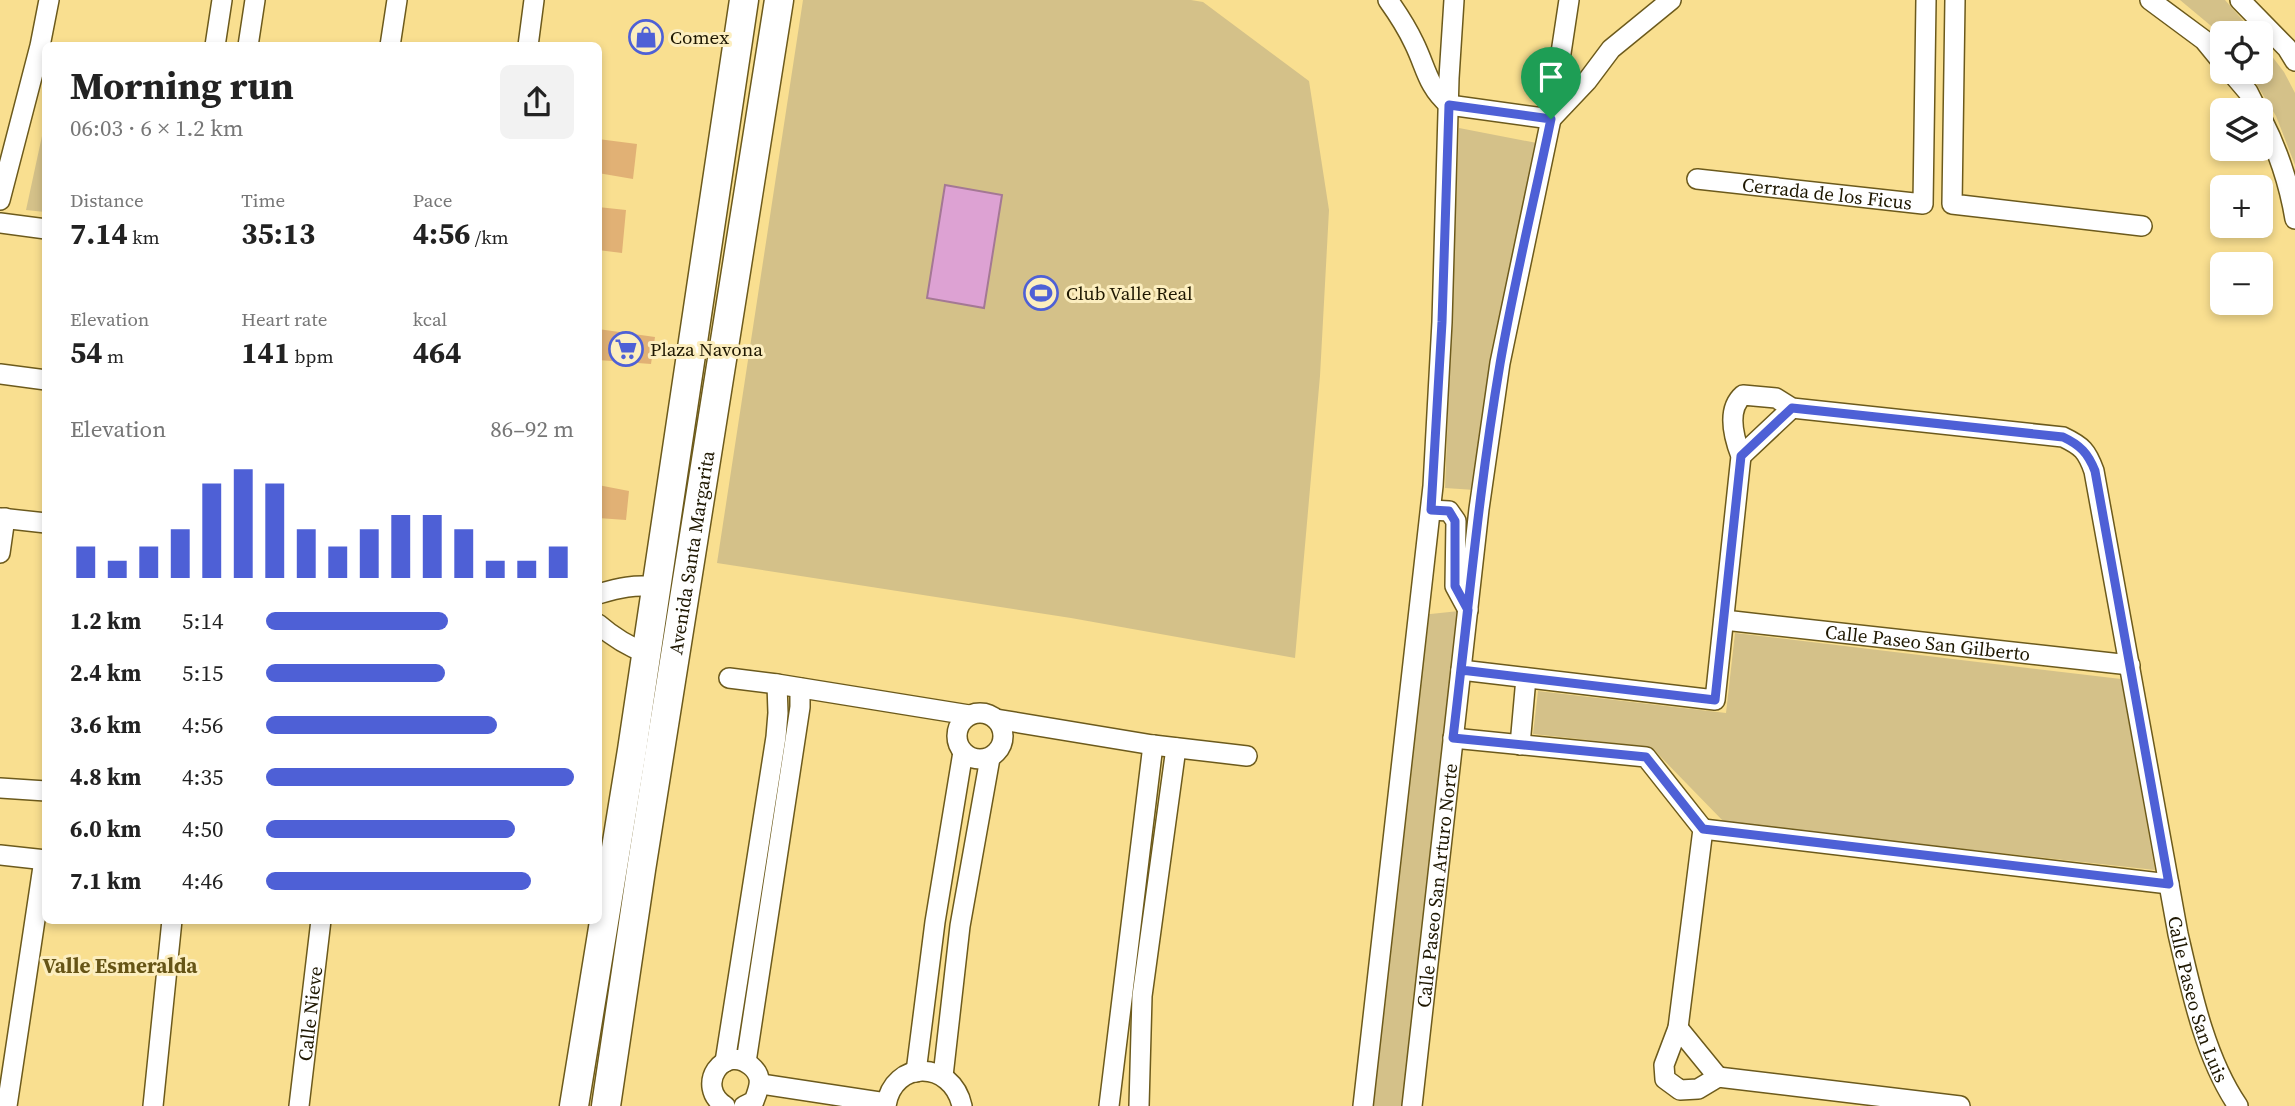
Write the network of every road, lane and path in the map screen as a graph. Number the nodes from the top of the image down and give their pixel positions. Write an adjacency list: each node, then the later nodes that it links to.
1 (49, 0): 18 (street)
2 (222, 0): 19 (street)
3 (255, 0): 20 (street)
4 (397, 0): 21 (street)
5 (534, 0): 22 (street)
6 (744, 0): 17 (main road, Avenida Santa Margarita)
7 (779, 0): 26 (main road, Avenida Santa Margarita)
8 (798, 0): 26 (main road)
9 (1388, 0): 27 (street)
10 (1454, 0): 27 (street)
11 (1569, 0): 28 (street, Calle Paseo San Arturo Norte)
12 (1671, 0): 28 (street)
13 (1926, 0): 31 (street, Cerrada de los Ficus)
14 (1955, 0): 35 (street)
15 (2150, 0): 23 (street)
16 (2240, 0): 25 (street)
17 (738, 41): 29 (main road); 45 (main road, Avenida Santa Margarita)
18 (44, 42)
19 (216, 42)
20 (249, 42)
21 (391, 42)
22 (529, 42)
23 (2210, 47)
24 (42, 50): 32 (street)
25 (2292, 50)
26 (764, 99): 29 (main road, Avenida Santa Margarita)
27 (1449, 105): 28 (street); 41 (street)
28 (1551, 119): 47 (street, Calle Paseo San Arturo Norte)
29 (759, 130): 57 (main road, Avenida Santa Margarita)
30 (2273, 142): 33 (street)
31 (1697, 179)
32 (0, 200)
33 (2295, 219)
34 (0, 223): 36 (street)
35 (2142, 226)
36 (42, 228)
37 (0, 374): 38 (street)
38 (42, 379)
39 (1792, 408): 40 (street); 40 (street, Calle Paseo San Luis); 51 (street, Calle Paseo San Luis)
40 (1741, 456): 48 (street, Calle Paseo San Luis)
41 (1431, 510): 47 (street); 101 (street)
42 (2, 518): 43 (street); 44 (street)
43 (42, 523)
44 (0, 553)
45 (656, 587): 46 (street); 50 (main road, Avenida Santa Margarita); 57 (main road)
46 (602, 593)
47 (1468, 610): 52 (street, Calle Paseo San Arturo Norte)
48 (1724, 620): 51 (street, Calle Paseo San Gilberto); 54 (street, Calle Paseo San Luis)
49 (602, 627): 50 (street)
50 (646, 653): 64 (main road, Avenida Santa Margarita)
51 (2130, 665): 75 (street, Calle Paseo San Luis)
52 (1461, 670): 54 (street, Calle Paseo San Luis); 60 (street, Calle Paseo San Arturo Norte)
53 (729, 678): 55 (street)
54 (1526, 678): 62 (street)
55 (777, 684): 56 (street); 76 (street)
56 (800, 688): 58 (street); 76 (street)
57 (668, 705): 73 (main road, Avenida Santa Margarita)
58 (970, 715): 59 (street); 65 (street)
59 (996, 719): 61 (street); 67 (street)
60 (1453, 738): 62 (street); 102 (street, Calle Paseo San Arturo Norte)
61 (1153, 745): 63 (street); 81 (street)
62 (1520, 745): 70 (street)
63 (1176, 748): 66 (street); 81 (street)
64 (632, 750): 73 (main road); 95 (main road, Avenida Santa Margarita)
65 (963, 752): 67 (street); 77 (street)
66 (1247, 756)
67 (990, 758): 80 (street)
68 (0, 788): 69 (street)
69 (42, 791)
70 (1703, 829): 75 (street); 82 (street)
71 (0, 855): 72 (street)
72 (42, 860)
73 (641, 870): 96 (main road, Avenida Santa Margarita)
74 (42, 879): 92 (street)
75 (2169, 884): 89 (street, Calle Paseo San Luis)
76 (761, 895): 83 (street); 84 (street)
77 (935, 922): 80 (street); 85 (street)
78 (172, 924): 93 (street)
79 (320, 924): 94 (street, Calle Nieve)
80 (960, 926): 86 (street)
81 (1137, 960): 99 (street); 100 (street)
82 (1678, 1028): 87 (street); 87 (street)
83 (725, 1062): 84 (street); 90 (street)
84 (746, 1062): 88 (street)
85 (916, 1072): 86 (street); 91 (street)
86 (943, 1076): 98 (street)
87 (1718, 1077): 103 (street)
88 (761, 1084): 91 (street); 97 (street)
89 (2230, 1103)
90 (720, 1105)
91 (886, 1105)
92 (7, 1106)
93 (153, 1106)
94 (299, 1106)
95 (574, 1106)
96 (606, 1106)
97 (744, 1106)
98 (962, 1106)
99 (1109, 1106)
100 (1139, 1106)
101 (1363, 1106)
102 (1412, 1106)
103 (1960, 1106)

